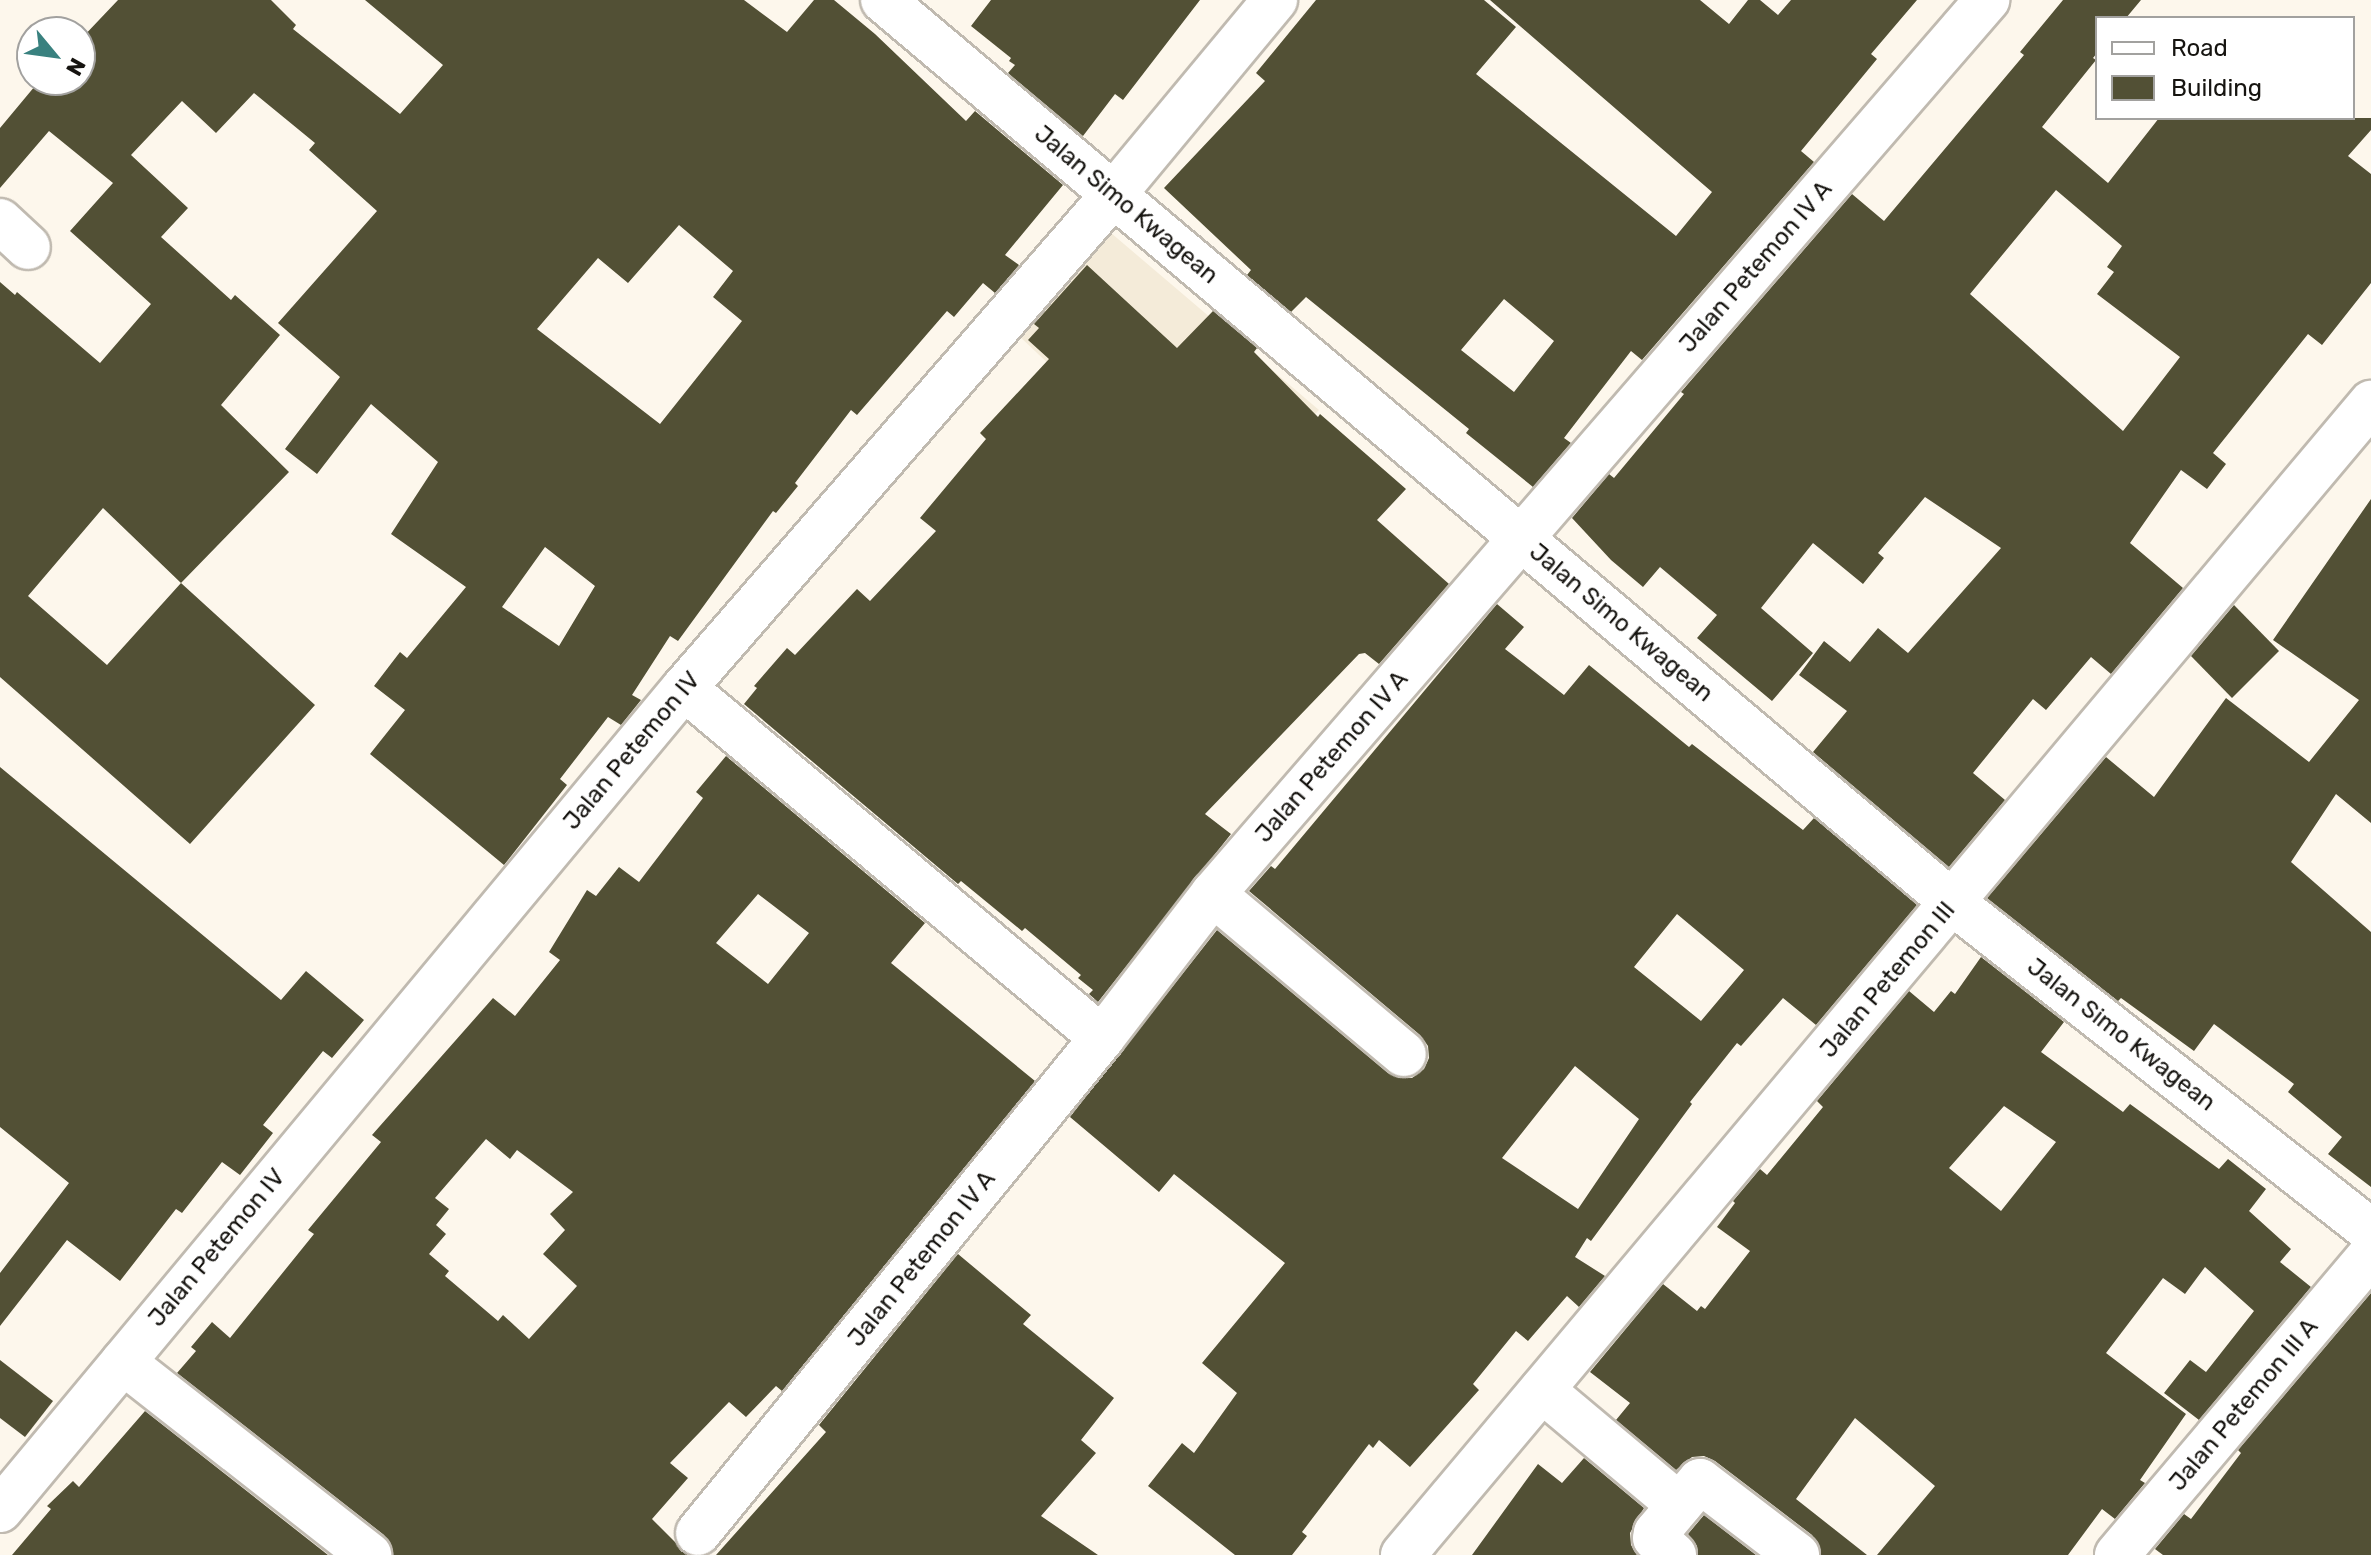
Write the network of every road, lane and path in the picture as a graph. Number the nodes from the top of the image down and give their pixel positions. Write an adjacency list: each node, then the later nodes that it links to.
1 (883, 0): 4 (street, Jalan Simo Kwagean)
2 (1275, 0): 4 (street, Jalan Petemon IV)
3 (1987, 0): 6 (street, Jalan Petemon IV A)
4 (1113, 195): 6 (street, Jalan Simo Kwagean); 7 (street, Jalan Petemon IV)
5 (2371, 403): 9 (street, Jalan Petemon III)
6 (1520, 538): 8 (street, Jalan Petemon IV A); 9 (street, Jalan Simo Kwagean)
7 (684, 688): 10 (street); 14 (street, Jalan Petemon IV)
8 (1213, 894): 10 (street, Jalan Petemon IV A); 11 (street)
9 (1953, 903): 12 (street, Jalan Simo Kwagean); 15 (street, Jalan Petemon III)
10 (1102, 1038): 18 (street, Jalan Petemon IV A)
11 (1404, 1054)
12 (2371, 1231)
13 (2371, 1254): 23 (street, Jalan Petemon III A)
14 (123, 1362): 17 (street, Jalan Petemon IV); 19 (street)
15 (1542, 1390): 16 (street); 20 (street, Jalan Petemon III)
16 (1679, 1505): 21 (street); 22 (street)
17 (0, 1510)
18 (698, 1533)
19 (369, 1555)
20 (1403, 1555)
21 (1674, 1555)
22 (1797, 1555)
23 (2117, 1555)

